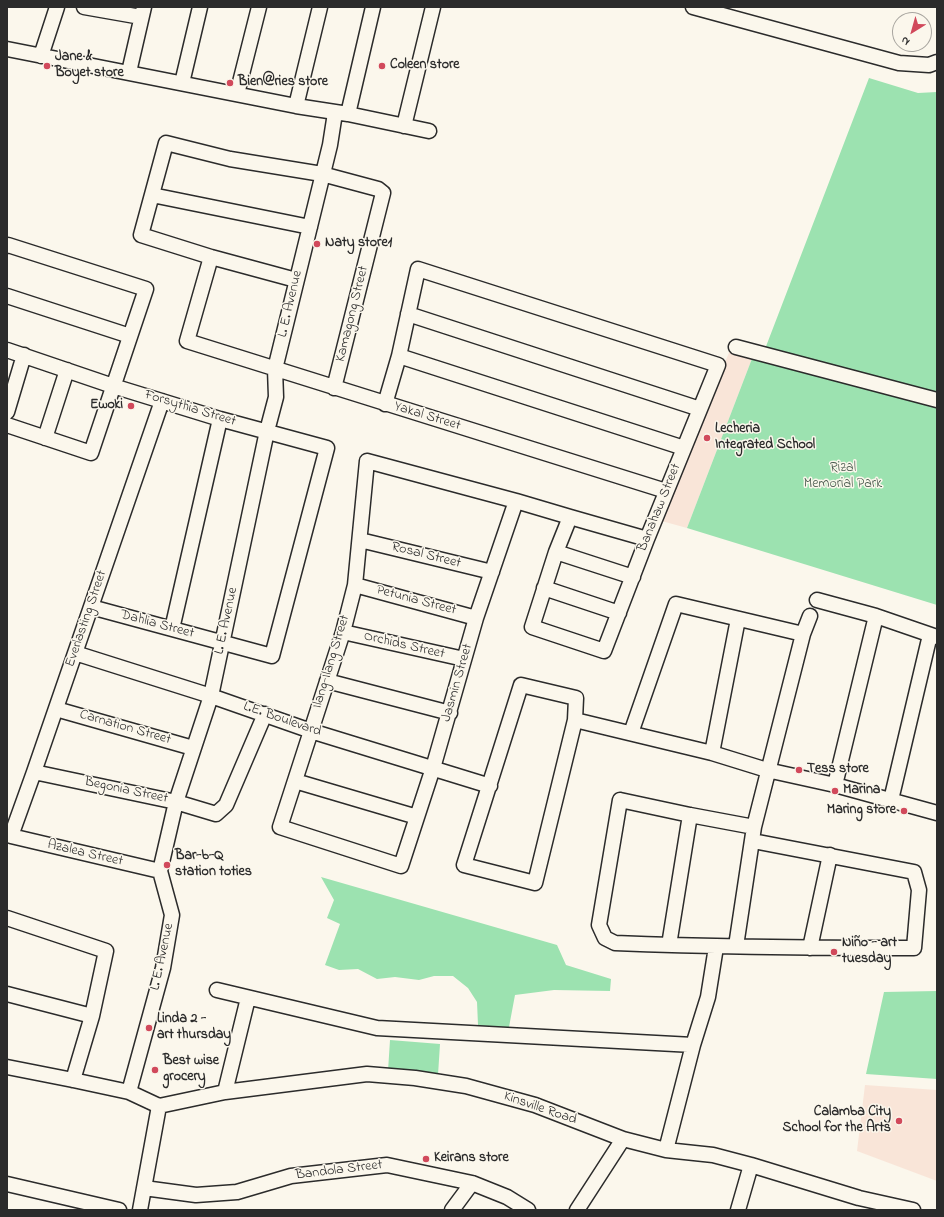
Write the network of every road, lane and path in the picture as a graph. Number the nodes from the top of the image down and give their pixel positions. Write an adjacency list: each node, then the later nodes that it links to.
1 (57, 7): 11 (street)
2 (84, 7): 9 (street)
3 (200, 7): 14 (street)
4 (259, 7): 15 (street)
5 (320, 7): 16 (street)
6 (373, 7): 17 (street, L. E. Avenue)
7 (433, 7): 18 (street)
8 (693, 7): 12 (street)
9 (142, 12): 13 (street)
10 (7, 49): 11 (street)
11 (41, 56): 13 (street)
12 (937, 62)
13 (129, 72): 14 (street)
14 (182, 83): 15 (street)
15 (236, 94): 16 (street)
16 (296, 106): 17 (street)
17 (342, 114): 18 (street); 20 (street, L. E. Avenue)
18 (404, 126): 19 (street)
19 (429, 131)
20 (322, 174): 21 (street); 22 (street, L. E. Avenue); 36 (street, Kamagong Street)
21 (152, 195): 22 (street); 24 (street)
22 (310, 227): 25 (street, L. E. Avenue)
23 (7, 246): 28 (street)
24 (211, 257): 25 (street); 33 (street, Yakal Street)
25 (296, 280): 33 (street, L. E. Avenue)
26 (7, 296): 28 (street)
27 (408, 314): 32 (street); 40 (street); 40 (street, Banahaw Street)
28 (130, 336): 35 (street)
29 (736, 347): 37 (street)
30 (7, 350): 31 (street, Forsythia Street)
31 (24, 355): 34 (street, Forsythia Street); 41 (street)
32 (399, 356): 39 (street); 46 (street)
33 (275, 369): 36 (street, Yakal Street); 44 (street, L. E. Avenue)
34 (67, 370): 35 (street, Forsythia Street); 45 (street)
35 (113, 386): 38 (street, Forsythia Street); 45 (street)
36 (334, 388): 39 (street, Yakal Street)
37 (937, 400)
38 (162, 401): 42 (street, Forsythia Street); 58 (street, Everlasting Street)
39 (385, 404): 47 (street, Yakal Street)
40 (700, 409): 46 (street, Banahaw Street)
41 (7, 412)
42 (220, 418): 44 (street, Forsythia Street); 64 (street)
43 (7, 425): 45 (street)
44 (268, 431): 68 (street, L. E. Avenue); 68 (street, Forsythia Street)
45 (45, 438)
46 (684, 448): 47 (street, Banahaw Street)
47 (666, 491): 50 (street, Banahaw Street)
48 (516, 501): 49 (street); 51 (street, Ilang-Ilang Street); 53 (street, Jasmin Street)
49 (570, 517): 50 (street); 52 (street)
50 (647, 539): 54 (street, Banahaw Street)
51 (360, 540): 53 (street, Rosal Street); 55 (street, Ilang-Ilang Street)
52 (556, 552): 54 (street); 56 (street)
53 (492, 572): 62 (street, Jasmin Street)
54 (633, 577): 59 (street, Banahaw Street)
55 (355, 585): 62 (street, Petunia Street); 65 (street, Ilang-Ilang Street)
56 (544, 588): 59 (street); 59 (street, Banahaw Street)
57 (817, 600): 61 (street)
58 (91, 607): 64 (street, Dahlia Street); 69 (street, Everlasting Street)
59 (619, 613)
60 (810, 616): 66 (street)
61 (876, 616): 67 (street); 85 (street)
62 (476, 618): 70 (street, Jasmin Street)
63 (738, 618): 66 (street); 78 (street); 80 (street)
64 (172, 629): 68 (street, Dahlia Street)
65 (343, 632): 70 (street, Orchids Street); 71 (street, Ilang-Ilang Street)
66 (803, 634): 82 (street)
67 (934, 636): 87 (street)
68 (223, 642): 72 (street, L. E. Avenue)
69 (75, 653): 72 (street, L.E. Boulevard); 73 (street, Everlasting Street)
70 (464, 659): 74 (street, Jasmin Street)
71 (327, 680): 74 (street); 77 (street, Ilang-Ilang Street)
72 (211, 696): 75 (street, L.E. Boulevard); 79 (street, L. E. Avenue)
73 (56, 709): 79 (street, Carnation Street); 83 (street, Everlasting Street)
74 (450, 713): 81 (street, Jasmin Street)
75 (265, 714): 77 (street, L.E. Boulevard); 88 (street, Begonia Street)
76 (575, 720): 78 (street); 86 (street); 86 (street)
77 (311, 731): 81 (street, L.E. Boulevard); 84 (street, Ilang-Ilang Street)
78 (631, 733): 80 (street)
79 (194, 748): 88 (street, L. E. Avenue)
80 (712, 753): 82 (street)
81 (433, 768): 86 (street, L.E. Boulevard); 91 (street, Jasmin Street)
82 (767, 770): 85 (street); 92 (street)
83 (34, 772): 88 (street, Begonia Street); 93 (street, Everlasting Street)
84 (295, 781): 91 (street); 95 (street, Ilang-Ilang Street)
85 (835, 785): 87 (street)
86 (490, 786)
87 (891, 800): 89 (street)
88 (176, 802): 96 (street, L. E. Avenue)
89 (937, 813)
90 (690, 815): 92 (street); 98 (street); 98 (street)
91 (417, 817): 95 (street, Jasmin Street)
92 (753, 834): 94 (street); 99 (street)
93 (11, 836): 96 (street, Azalea Street)
94 (830, 855): 101 (street); 101 (street)
95 (401, 866)
96 (160, 871): 109 (street, L. E. Avenue)
97 (7, 918): 105 (street)
98 (669, 945): 100 (street)
99 (736, 946): 100 (street); 101 (street)
100 (716, 947): 106 (street)
101 (810, 948)
102 (217, 990): 104 (street)
103 (7, 994): 105 (street)
104 (248, 998): 106 (street); 110 (street)
105 (92, 1016): 108 (street)
106 (694, 1045): 113 (street)
107 (7, 1067): 108 (street)
108 (73, 1080): 109 (street)
109 (129, 1092): 111 (street)
110 (225, 1092): 111 (street, Kinsville Road); 112 (street, Kinsville Road)
111 (159, 1106): 117 (street)
112 (623, 1139): 113 (street, Kinsville Road); 122 (street)
113 (666, 1150): 114 (street, Kinsville Road)
114 (751, 1165): 123 (street); 124 (street, Kinsville Road)
115 (472, 1183): 117 (street, Bandola Street); 120 (street); 121 (street, Bandola Street)
116 (7, 1184): 118 (street)
117 (144, 1188): 119 (street)
118 (119, 1210)
119 (140, 1210)
120 (452, 1210)
121 (528, 1210)
122 (577, 1210)
123 (738, 1210)
124 (913, 1210)

